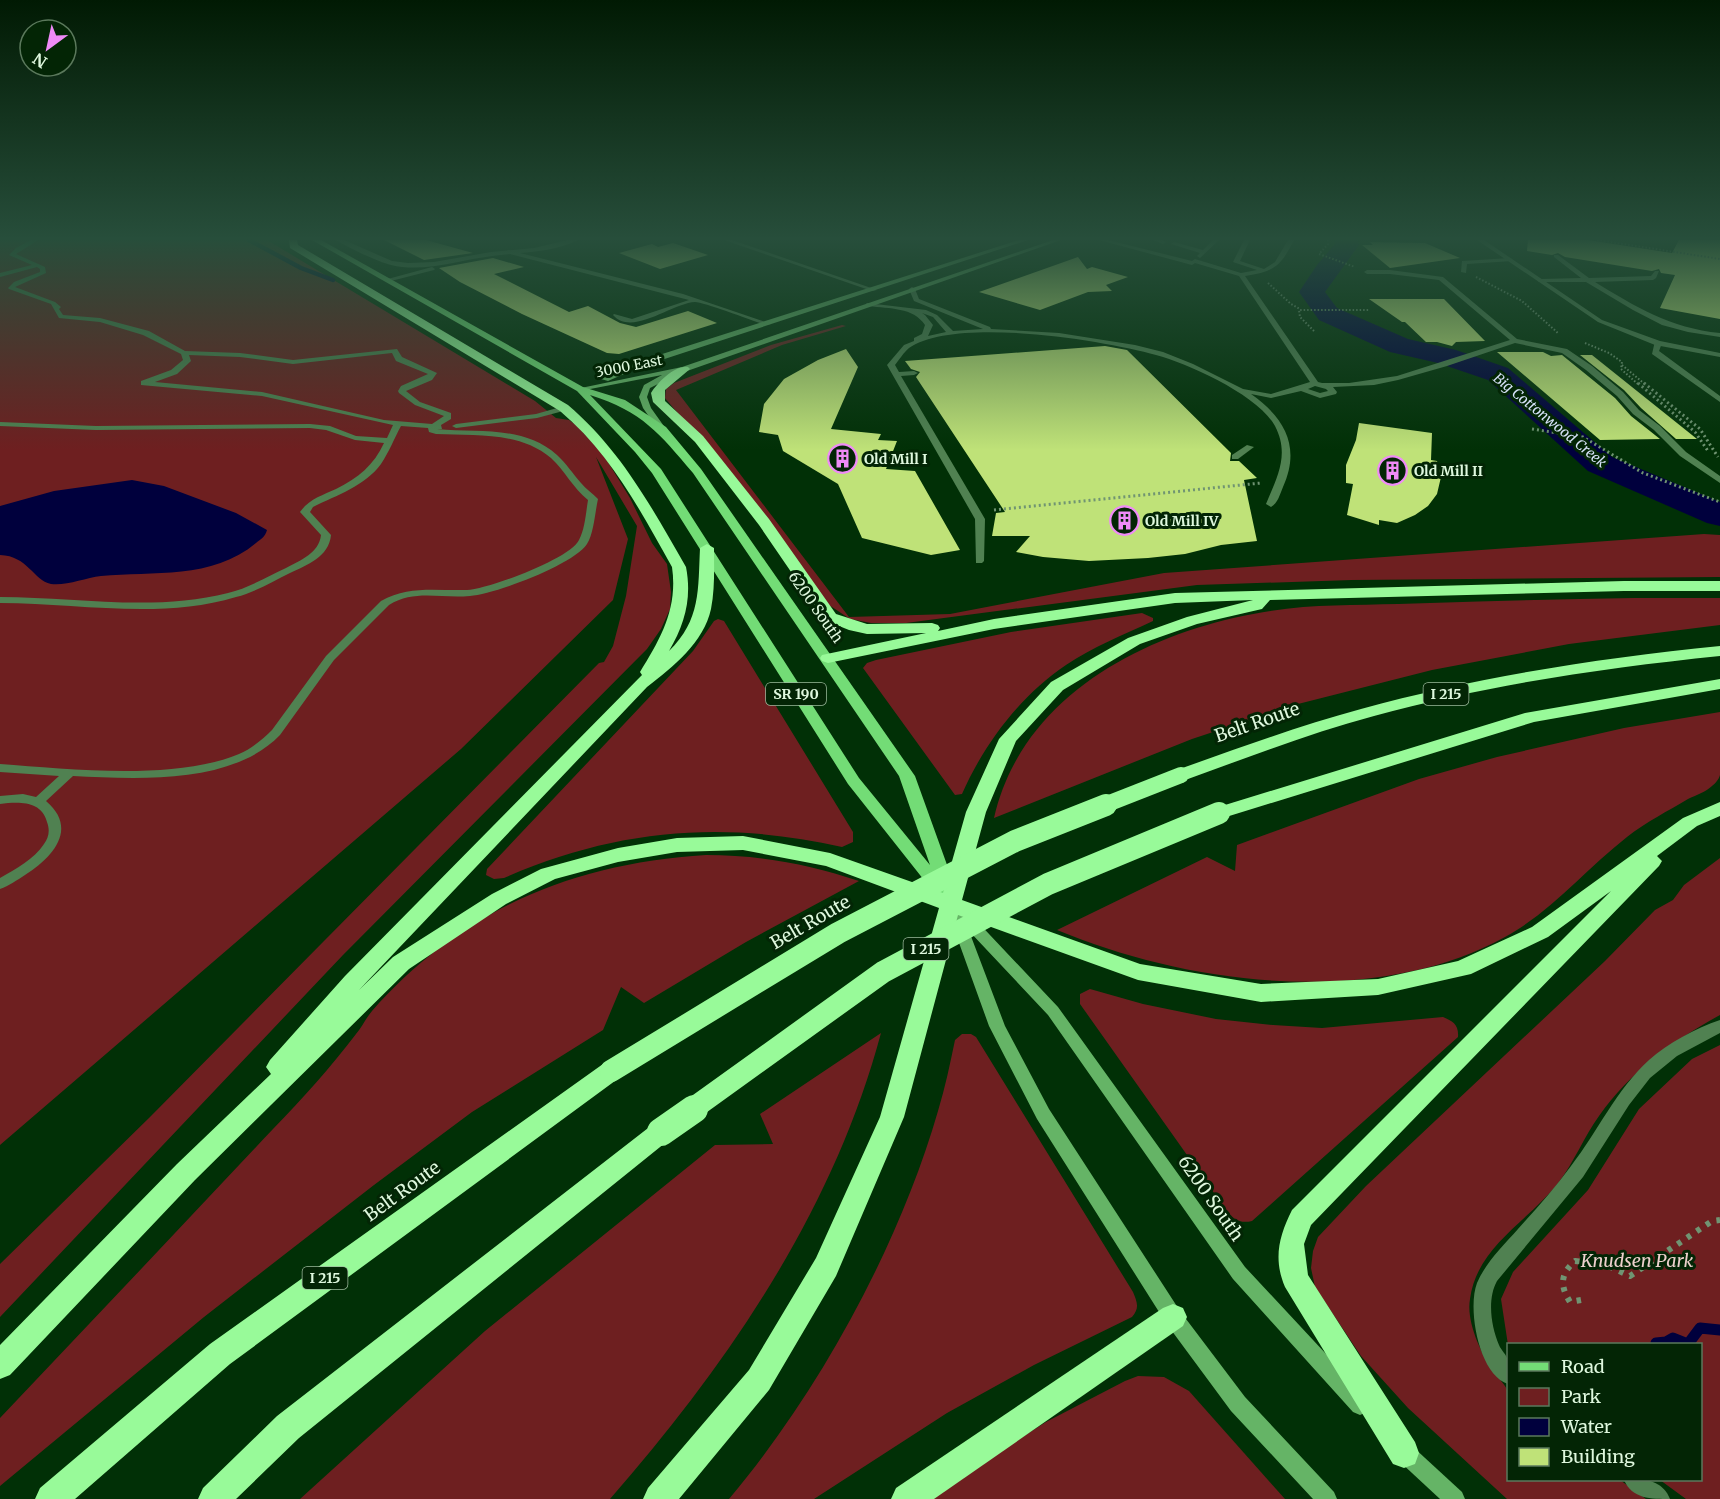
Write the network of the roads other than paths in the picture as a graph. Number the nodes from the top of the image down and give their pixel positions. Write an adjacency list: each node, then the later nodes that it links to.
1 (56, 310): 26 (street)
2 (400, 310): 40 (highway)
3 (440, 310): 35 (main road, 6200 South / SR 190)
4 (665, 310): 17 (street)
5 (725, 310): 18 (street)
6 (812, 310): 18 (main road, 3000 East)
7 (851, 310): 28 (main road, 3000 East)
8 (910, 310): 24 (street)
9 (918, 310): 20 (street)
10 (944, 310): 16 (street)
11 (1255, 310): 32 (street)
12 (1263, 310): 32 (street)
13 (1479, 310): 23 (street)
14 (1584, 310): 25 (street)
15 (1640, 310): 22 (street)
16 (947, 311): 19 (street); 21 (street)
17 (616, 315)
18 (768, 324): 35 (main road, 3000 East)
19 (1010, 331): 21 (street); 34 (street)
20 (950, 332): 21 (street); 24 (street)
21 (965, 332)
22 (1720, 335)
23 (1515, 341): 31 (street); 48 (street)
24 (914, 342): 30 (street)
25 (1658, 343): 27 (street); 38 (street)
26 (184, 353): 42 (street); 43 (street)
27 (1720, 355)
28 (684, 369): 35 (main road, 3000 East); 44 (main road); 55 (highway)
29 (914, 373): 30 (street)
30 (896, 374): 51 (street)
31 (1390, 382): 33 (street); 36 (street)
32 (1308, 386): 33 (street); 34 (street); 37 (street)
33 (1324, 386): 36 (street)
34 (1232, 387): 39 (street)
35 (580, 389): 44 (main road, 6200 South / SR 190); 50 (main road, 6200 South / SR 190)
36 (1332, 394): 37 (street)
37 (1315, 395): 39 (street)
38 (1720, 400)
39 (1261, 407): 49 (street)
40 (564, 408): 43 (street); 58 (highway)
41 (0, 424): 45 (street)
42 (398, 424): 43 (street); 45 (street)
43 (433, 427): 61 (street)
44 (662, 429): 57 (main road, 6200 South / SR 190)
45 (388, 441): 54 (street)
46 (1250, 447): 47 (street)
47 (1235, 457)
48 (1720, 480)
49 (1271, 504)
50 (707, 548): 58 (highway); 67 (main road, 6200 South / SR 190)
51 (979, 561)
52 (1720, 586): 53 (highway)
53 (1265, 596): 55 (highway); 67 (highway)
54 (0, 600)
55 (994, 624): 57 (highway)
56 (1720, 651): 75 (highway, Belt Route / I 215, bridge)
57 (828, 658): 67 (main road, 6200 South / SR 190)
58 (641, 683): 69 (highway)
59 (1720, 684): 76 (highway, I 215, bridge)
60 (0, 768): 61 (street)
61 (71, 772): 63 (street)
62 (0, 800): 63 (street)
63 (38, 802): 66 (street)
64 (1720, 808): 65 (highway)
65 (1690, 822): 67 (highway); 73 (highway)
66 (0, 884)
67 (952, 904): 69 (highway); 70 (main road, 6200 South / SR 190); 73 (main road, 6200 South / SR 190); 77 (highway)
68 (1720, 1026): 72 (street)
69 (186, 1172): 71 (highway)
70 (1173, 1317): 78 (highway); 79 (main road, 6200 South)
71 (0, 1365)
72 (1507, 1373)
73 (1404, 1453): 80 (main road, 6200 South)
74 (1637, 1481): 81 (street)
75 (51, 1499)
76 (214, 1499)
77 (660, 1499)
78 (907, 1499)
79 (1327, 1499)
80 (1455, 1499)
81 (1660, 1499)

